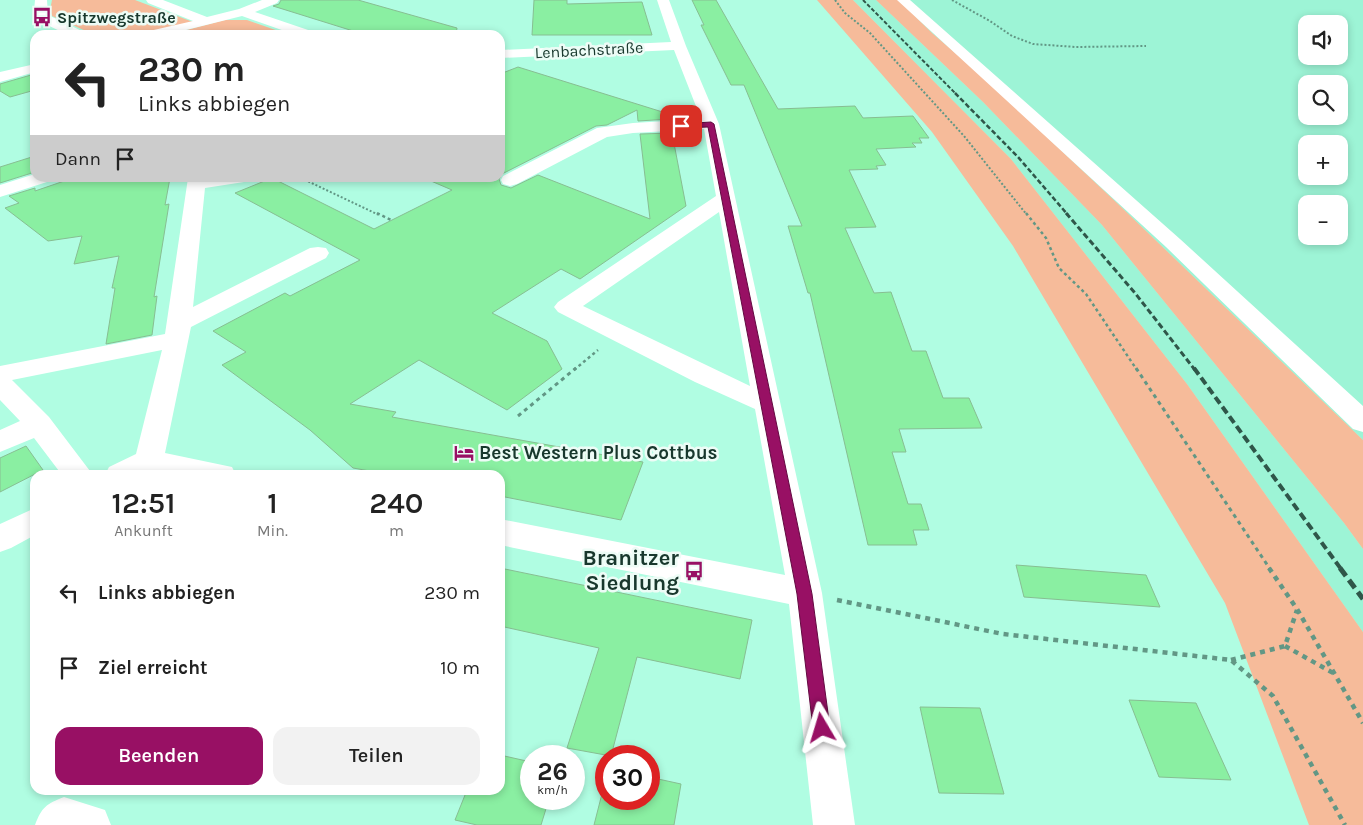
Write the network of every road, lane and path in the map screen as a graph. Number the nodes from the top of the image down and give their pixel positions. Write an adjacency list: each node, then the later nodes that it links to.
1 (41, 0): 10 (street)
2 (152, 0): 9 (street)
3 (272, 0): 8 (street)
4 (663, 0): 13 (street)
5 (835, 0): 44 (path)
6 (903, 0): 33 (street)
7 (952, 0): 14 (path)
8 (242, 12): 9 (street); 12 (street)
9 (205, 21): 11 (street)
10 (69, 30)
11 (170, 30)
12 (294, 30)
13 (679, 46): 15 (street, Lenbachstraße); 18 (street)
14 (1146, 46)
15 (505, 54)
16 (30, 69): 17 (street)
17 (0, 77)
18 (711, 124): 19 (street); 24 (street)
19 (510, 180)
20 (30, 181): 23 (street)
21 (197, 182): 27 (street)
22 (310, 182): 25 (path)
23 (0, 191)
24 (726, 198): 28 (street); 31 (street)
25 (391, 220)
26 (318, 254): 27 (street)
27 (178, 331): 29 (street); 36 (street)
28 (618, 333): 31 (street); 32 (path)
29 (0, 374)
30 (0, 384): 34 (street)
31 (767, 404): 43 (street)
32 (518, 416)
33 (1363, 422)
34 (39, 424): 35 (street); 37 (street)
35 (0, 442)
36 (149, 460): 38 (street); 39 (street)
37 (74, 470)
38 (130, 470)
39 (197, 470)
40 (30, 523): 42 (street)
41 (505, 533): 43 (street)
42 (0, 538)
43 (804, 594): 46 (path); 51 (street)
44 (1297, 609): 45 (path); 47 (path)
45 (1285, 646): 46 (path); 47 (path)
46 (1231, 660): 52 (path)
47 (1336, 674): 48 (path)
48 (1363, 723)
49 (56, 825): 50 (street)
50 (90, 825)
51 (834, 825)
52 (1345, 825)

